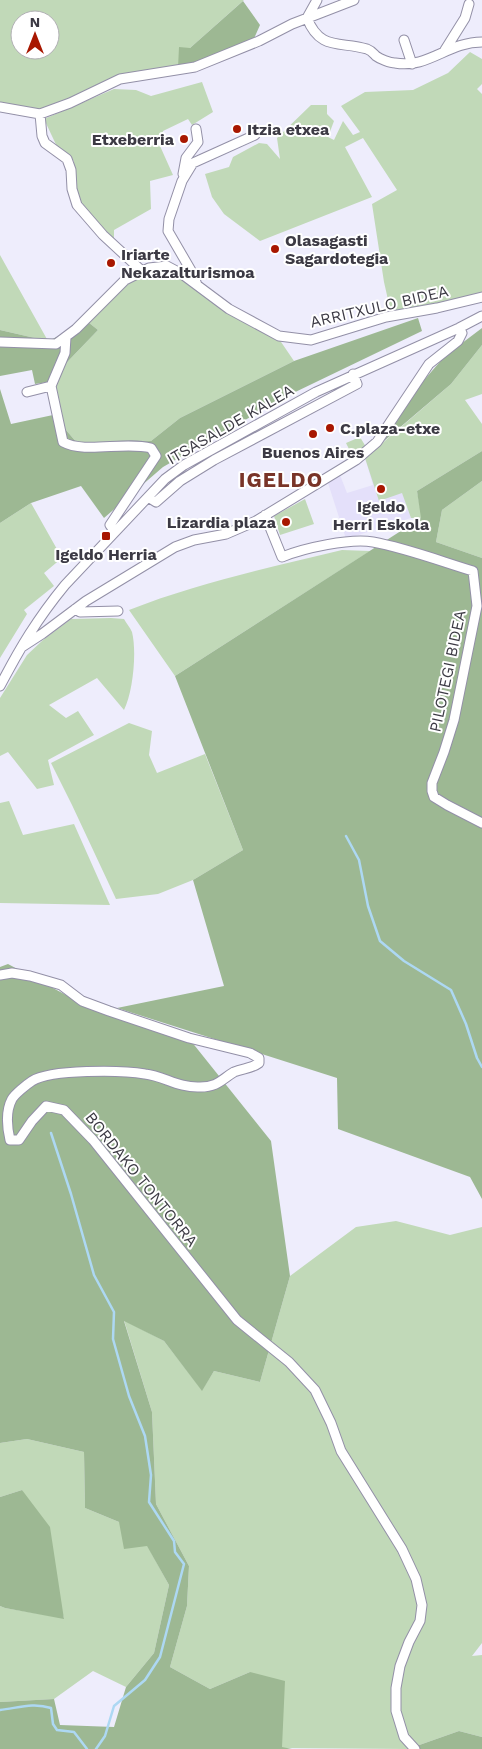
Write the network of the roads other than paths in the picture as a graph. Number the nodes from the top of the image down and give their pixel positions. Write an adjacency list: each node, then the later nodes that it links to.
1 (317, 0): 4 (street)
2 (354, 0): 4 (street)
3 (469, 4): 7 (street)
4 (307, 18): 8 (street); 10 (street)
5 (404, 40): 8 (street)
6 (482, 42): 7 (street)
7 (444, 51): 8 (street)
8 (412, 64)
9 (0, 107): 10 (street)
10 (40, 114): 14 (street)
11 (196, 129): 13 (street)
12 (255, 135): 13 (street)
13 (182, 181): 15 (street)
14 (142, 271): 15 (street, ARRITXULO BIDEA); 19 (street, ARRITXULO BIDEA)
15 (197, 285): 16 (street, ARRITXULO BIDEA)
16 (482, 297)
17 (482, 316): 18 (street, ITSASALDE KALEA)
18 (459, 328): 23 (street); 24 (street, ITSASALDE KALEA)
19 (66, 337): 20 (street, ARRITXULO BIDEA); 21 (street)
20 (0, 342)
21 (51, 386): 22 (street); 24 (street)
22 (27, 392)
23 (265, 516): 26 (street); 31 (street, PILOTEGI BIDEA)
24 (115, 532): 25 (street, ITSASALDE KALEA)
25 (50, 603): 28 (street); 29 (street, ITSASALDE KALEA)
26 (75, 609): 27 (street); 28 (street)
27 (118, 611)
28 (61, 619): 29 (street)
29 (20, 648): 30 (street, ITSASALDE KALEA)
30 (0, 686)
31 (482, 823)
32 (0, 975): 33 (street, BORDAKO TONTORRA)
33 (415, 1749)

